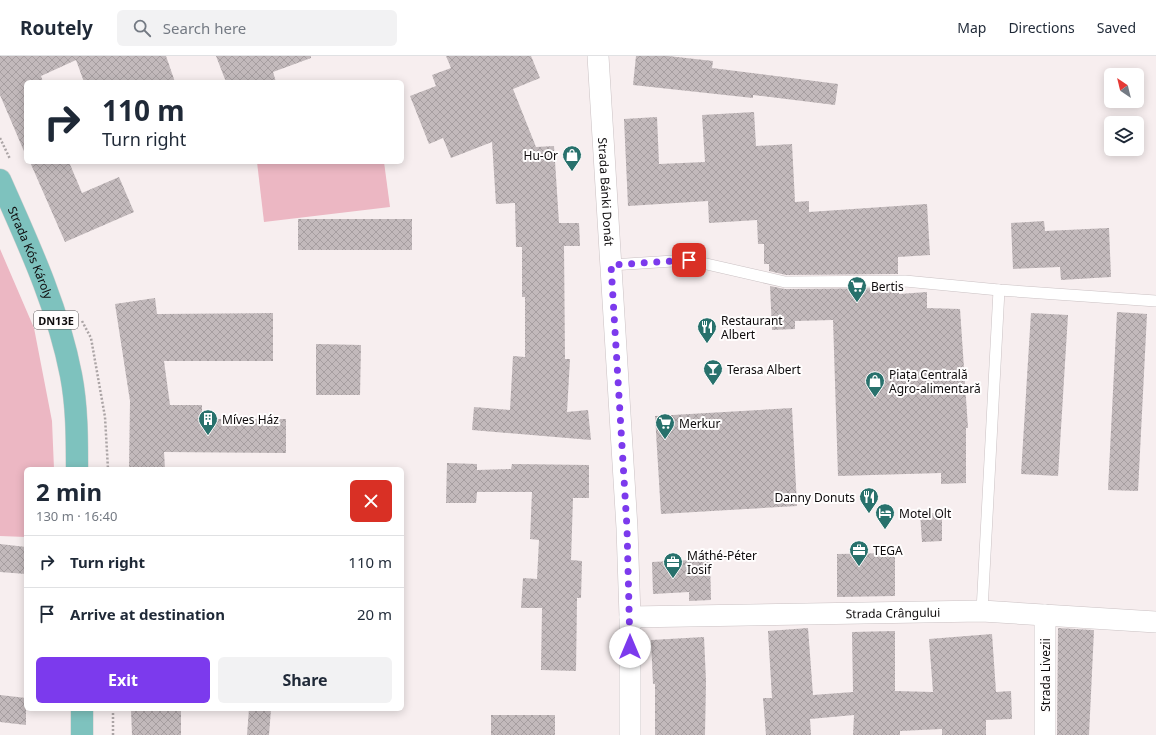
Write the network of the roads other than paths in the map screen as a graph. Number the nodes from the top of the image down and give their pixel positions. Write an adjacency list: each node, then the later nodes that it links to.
1 (598, 56): 3 (street, Strada Bánki Donát)
2 (0, 180): 6 (main road, Strada Kós Károly / DN13E)
3 (611, 265): 4 (lane); 9 (street, Strada Bánki Donát)
4 (999, 290): 5 (lane); 7 (lane)
5 (1156, 301)
6 (77, 467)
7 (982, 611): 8 (street, Strada Crângului); 9 (street, Strada Crângului)
8 (1045, 615): 10 (street, Strada Crângului); 14 (street, Strada Livezii)
9 (630, 617): 13 (street, Strada Bánki Donát)
10 (1156, 622)
11 (82, 711): 12 (main road)
12 (82, 735)
13 (630, 735)
14 (1045, 735)

